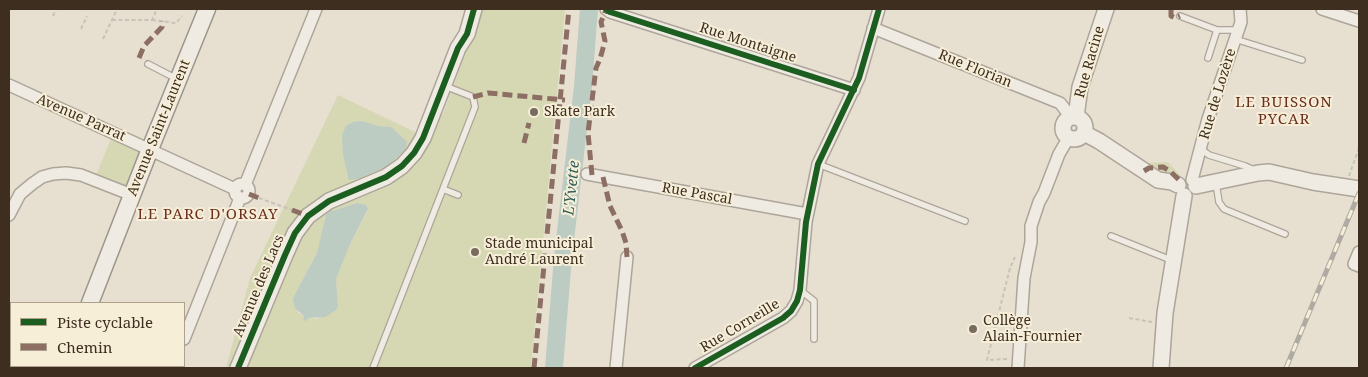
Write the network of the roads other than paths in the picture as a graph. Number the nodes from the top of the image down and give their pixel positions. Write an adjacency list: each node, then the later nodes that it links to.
1 (207, 9): 17 (main road, Avenue Saint-Laurent)
2 (316, 9): 33 (street)
3 (474, 9): 19 (street, Avenue des Lacs)
4 (606, 9): 20 (street, Rue Montaigne)
5 (879, 9): 11 (street, Rue Corneille)
6 (1106, 9): 21 (street, Rue Racine)
7 (1240, 9): 13 (street, Rue de Lozère)
8 (1322, 9): 10 (street)
9 (1180, 16): 12 (lane)
10 (1359, 20)
11 (874, 28): 20 (street, Rue Corneille); 21 (street, Rue Florian)
12 (1218, 30): 13 (lane); 14 (lane)
13 (1237, 34): 15 (lane); 25 (street, Rue de Lozère)
14 (1208, 58)
15 (1302, 60)
16 (148, 64): 17 (lane)
17 (179, 80): 24 (main road, Avenue Saint-Laurent)
18 (9, 85): 24 (street, Avenue Parrat)
19 (443, 85): 31 (lane); 49 (street, Avenue des Lacs)
20 (854, 90): 26 (street, Rue Corneille)
21 (1074, 117): 22 (street); 23 (street)
22 (1084, 133): 23 (street); 30 (street)
23 (1069, 137): 53 (street)
24 (150, 149): 33 (street, Avenue Parrat); 34 (main road, Avenue Saint-Laurent)
25 (1201, 149): 27 (lane); 30 (street, Rue de Lozère)
26 (818, 164): 36 (street, Rue Corneille); 38 (lane)
27 (1258, 173): 29 (street); 32 (street)
28 (586, 174): 36 (street, Rue Pascal)
29 (1216, 181): 30 (street); 39 (lane)
30 (1187, 187): 43 (street, Rue de Lozère)
31 (443, 189): 35 (lane); 50 (lane)
32 (1352, 189)
33 (240, 190): 47 (street)
34 (132, 195): 37 (street); 46 (main road, Avenue Saint-Laurent)
35 (458, 195)
36 (807, 214): 45 (street, Rue Corneille)
37 (9, 215)
38 (965, 221)
39 (1285, 234)
40 (1111, 236): 43 (lane)
41 (1359, 252): 44 (street)
42 (627, 257): 51 (street)
43 (1173, 261): 54 (street, Rue de Lozère)
44 (1357, 265)
45 (800, 290): 48 (lane); 52 (street, Rue Corneille)
46 (90, 302)
47 (185, 336)
48 (814, 339)
49 (238, 368)
50 (374, 368)
51 (616, 368)
52 (695, 368)
53 (1018, 368)
54 (1160, 368)

